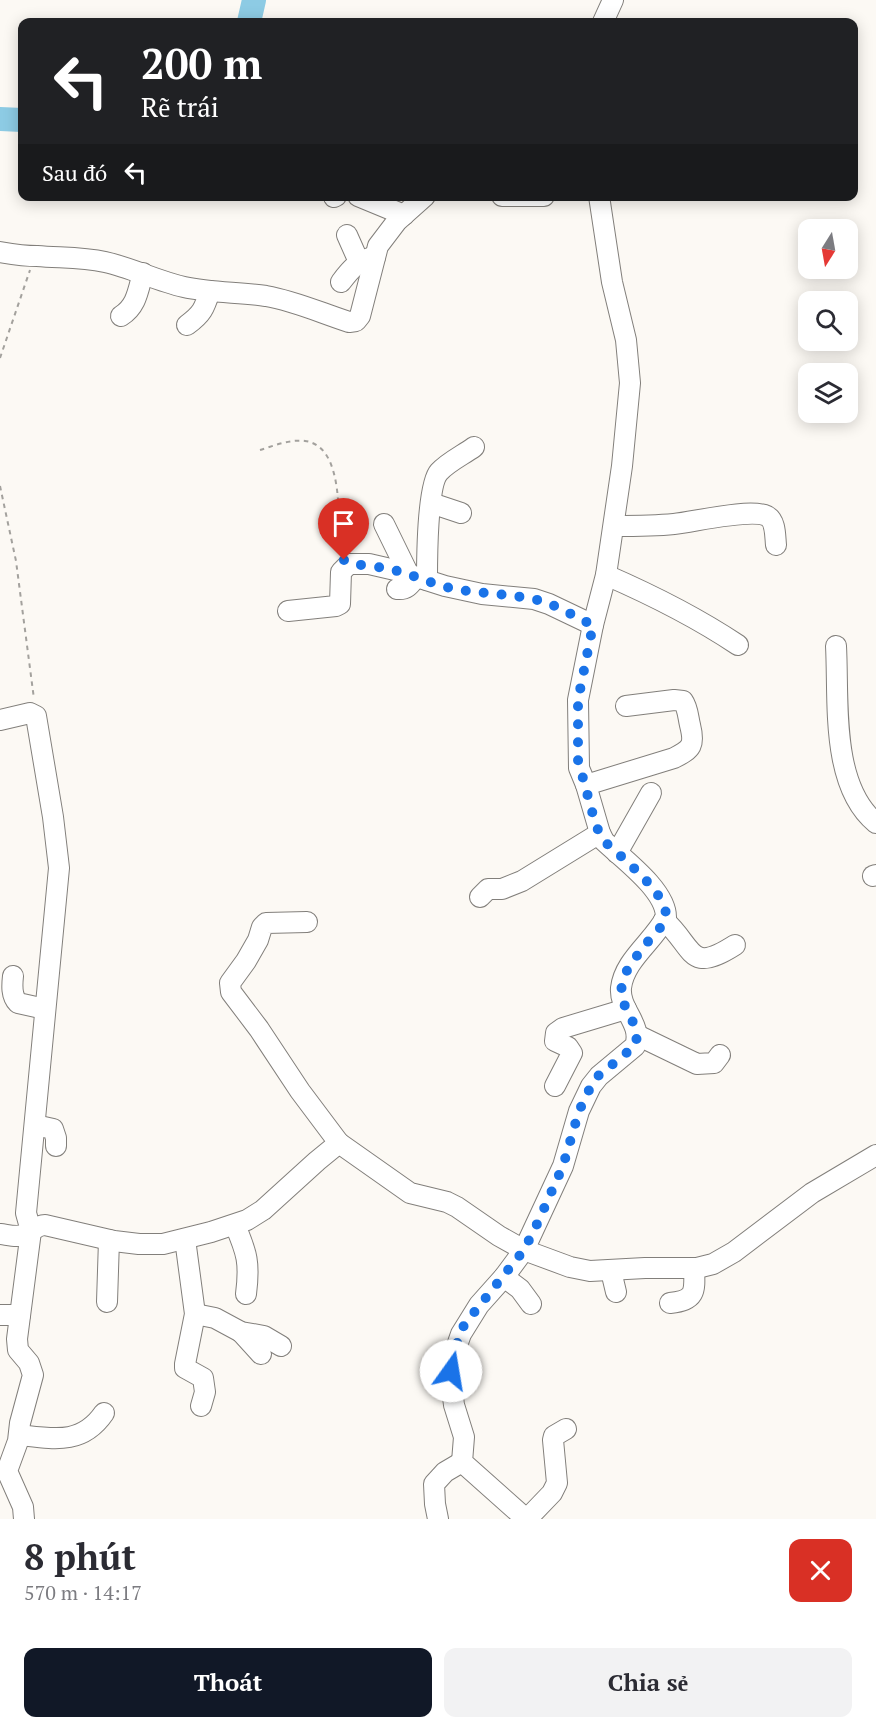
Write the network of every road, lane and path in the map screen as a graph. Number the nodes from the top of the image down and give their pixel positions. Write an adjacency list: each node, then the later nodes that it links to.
1 (613, 0): 2 (street)
2 (605, 18)
3 (370, 201): 6 (street)
4 (419, 201): 6 (street)
5 (600, 201): 23 (street)
6 (404, 215): 10 (street)
7 (347, 235): 10 (street)
8 (0, 252): 9 (street)
9 (34, 256): 11 (street); 16 (path)
10 (367, 260): 12 (street); 13 (street)
11 (143, 273): 13 (street); 14 (street)
12 (341, 282)
13 (210, 291): 15 (street)
14 (121, 316)
15 (187, 325)
16 (0, 358)
17 (474, 447): 20 (street)
18 (260, 450): 25 (path)
19 (0, 486): 33 (path)
20 (430, 503): 21 (street); 27 (street)
21 (461, 513)
22 (384, 524): 27 (street)
23 (614, 526): 24 (street); 26 (street)
24 (776, 545)
25 (349, 564): 27 (street); 28 (street)
26 (606, 575): 29 (street); 30 (street)
27 (412, 581): 29 (street)
28 (288, 611)
29 (593, 625): 35 (street)
30 (738, 645)
31 (836, 646): 37 (street)
32 (626, 706): 35 (street)
33 (36, 717): 34 (street); 45 (street)
34 (0, 720)
35 (586, 785): 38 (street)
36 (651, 793): 39 (street)
37 (876, 823)
38 (600, 833): 39 (street); 40 (street)
39 (617, 853): 41 (street)
40 (480, 897)
41 (664, 920): 43 (street); 46 (street)
42 (307, 922): 51 (street)
43 (735, 945)
44 (13, 976): 45 (street)
45 (45, 1009): 50 (street)
46 (626, 1009): 47 (street); 49 (street)
47 (637, 1035): 48 (street); 59 (street)
48 (720, 1055)
49 (555, 1086)
50 (35, 1125): 52 (street); 55 (street)
51 (339, 1143): 54 (street); 59 (street)
52 (56, 1146)
53 (876, 1155): 60 (street)
54 (235, 1225): 57 (street); 64 (street)
55 (31, 1231): 56 (street); 58 (street); 70 (street)
56 (0, 1234)
57 (185, 1239): 58 (street); 69 (street)
58 (108, 1240): 65 (street)
59 (524, 1250): 61 (street); 62 (street)
60 (694, 1268): 61 (street); 66 (street)
61 (611, 1271): 63 (street)
62 (504, 1276): 67 (street); 78 (street)
63 (616, 1292)
64 (246, 1294)
65 (106, 1302)
66 (670, 1303)
67 (531, 1304)
68 (0, 1314): 70 (street)
69 (195, 1314): 71 (street); 74 (street)
70 (20, 1315): 77 (street)
71 (241, 1332): 72 (street); 73 (street)
72 (281, 1346)
73 (261, 1354)
74 (201, 1406)
75 (104, 1413): 77 (street)
76 (566, 1429): 79 (street)
77 (20, 1435): 80 (street)
78 (462, 1462): 79 (street); 81 (street)
79 (520, 1517)
80 (24, 1519)
81 (438, 1519)

